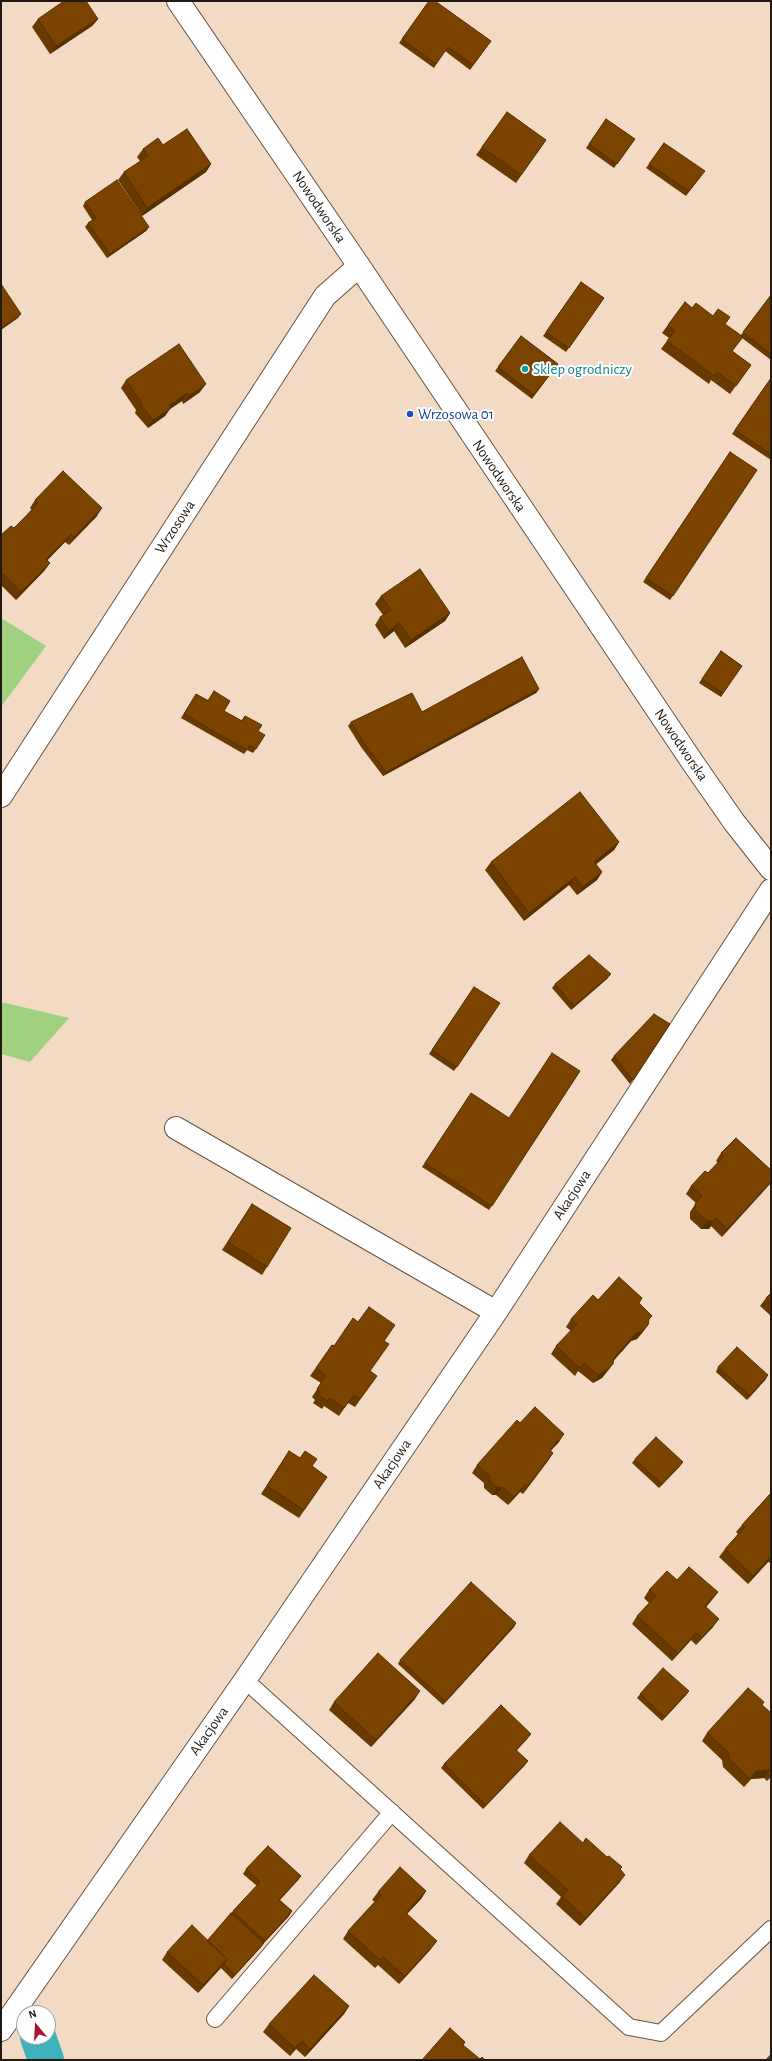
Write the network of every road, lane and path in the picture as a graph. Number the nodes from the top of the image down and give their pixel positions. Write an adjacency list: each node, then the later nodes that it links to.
1 (178, 1): 2 (street, Nowodworska)
2 (359, 266): 3 (street, Wrzosowa); 4 (street, Nowodworska)
3 (1, 796)
4 (771, 868)
5 (771, 890): 7 (street, Akacjowa)
6 (176, 1128): 7 (street)
7 (496, 1312): 8 (street, Akacjowa)
8 (245, 1680): 9 (lane); 12 (street, Akacjowa)
9 (392, 1812): 10 (lane); 11 (lane)
10 (771, 1929)
11 (215, 2019)
12 (1, 2030)

